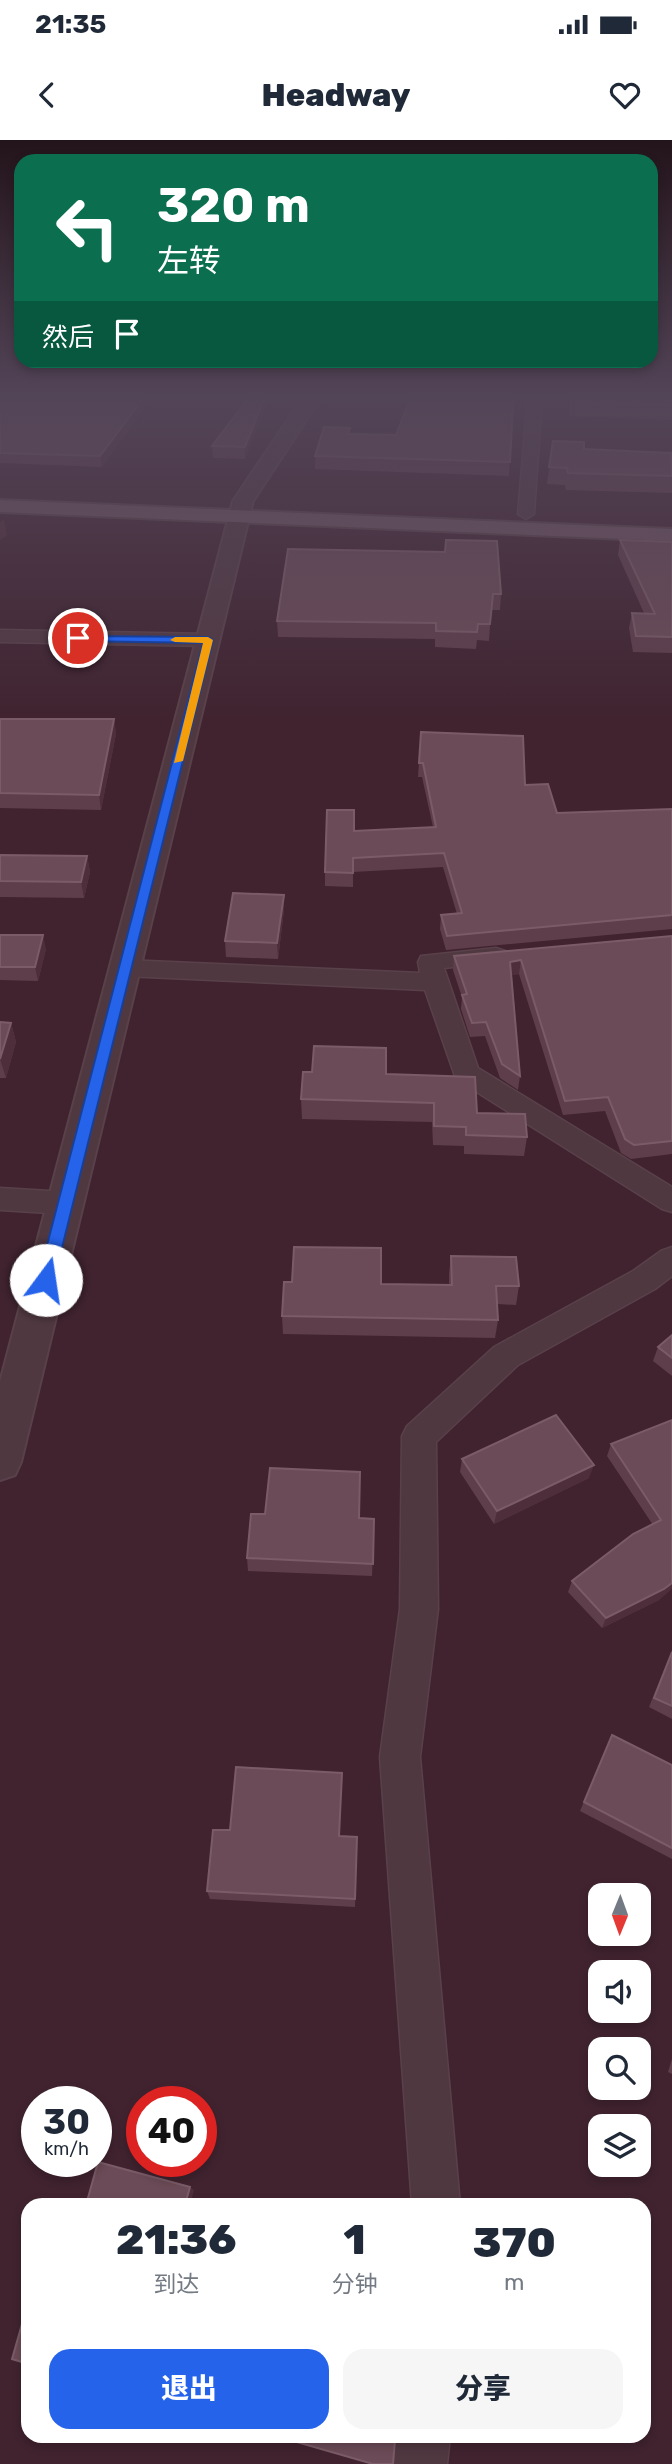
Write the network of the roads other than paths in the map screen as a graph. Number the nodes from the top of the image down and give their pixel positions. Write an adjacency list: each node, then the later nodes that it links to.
1 (173, 504): 5 (main road)
2 (244, 504): 5 (street)
3 (527, 504): 6 (street)
4 (0, 506): 5 (main road)
5 (241, 509): 6 (main road); 8 (main road); 10 (street)
6 (526, 513): 7 (main road)
7 (672, 520)
8 (672, 535)
9 (0, 636): 10 (street)
10 (208, 640): 12 (street)
11 (524, 953): 13 (street)
12 (125, 968): 13 (street); 16 (street)
13 (435, 982): 15 (street)
14 (0, 1199): 16 (street)
15 (672, 1201)
16 (66, 1203): 18 (street)
17 (672, 1259): 19 (street)
18 (0, 1462)
19 (435, 2198)
20 (422, 2443): 21 (street)
21 (420, 2464)

